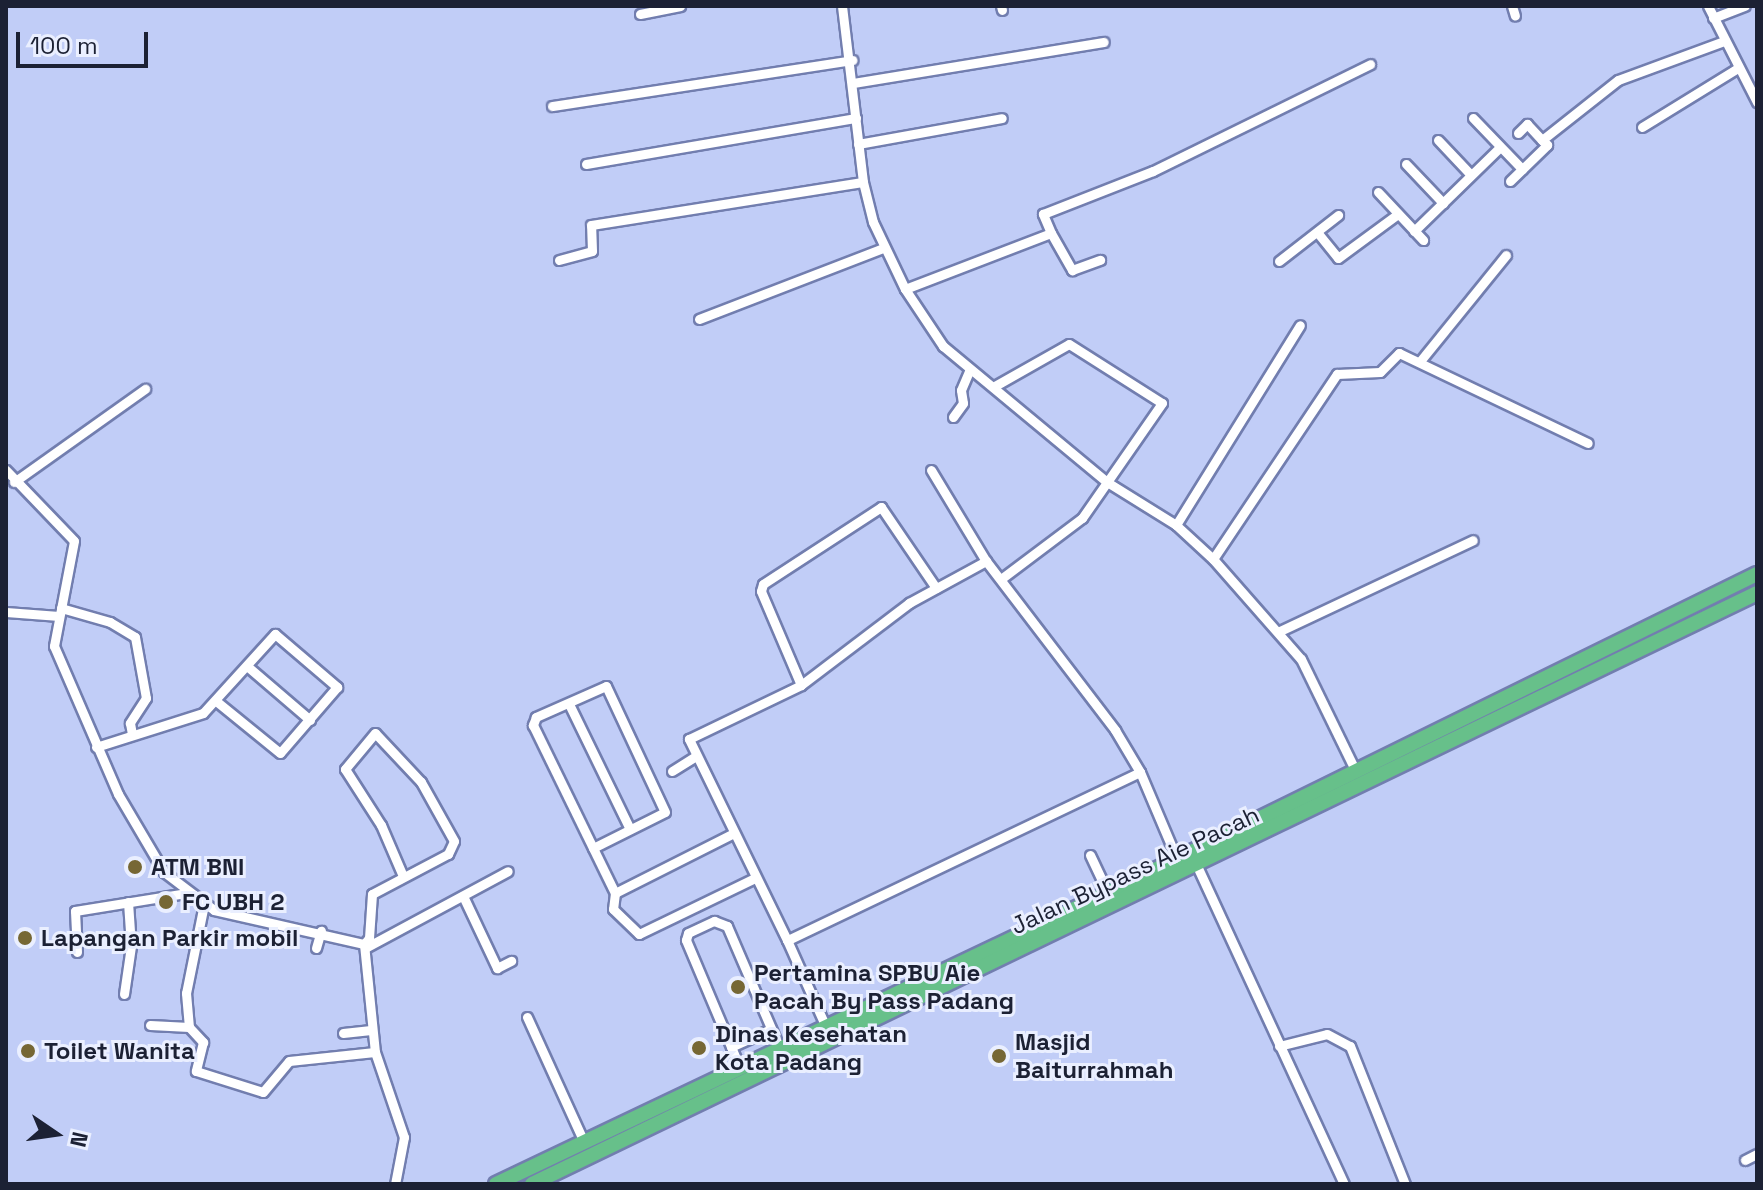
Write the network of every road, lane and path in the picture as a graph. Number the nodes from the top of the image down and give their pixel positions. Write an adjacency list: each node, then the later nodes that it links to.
1 (680, 6): 5 (street)
2 (842, 6): 9 (street)
3 (1708, 6): 6 (street)
4 (1745, 6): 6 (street)
5 (640, 14)
6 (1713, 18): 7 (street)
7 (1724, 41): 11 (street); 22 (street)
8 (1104, 42): 12 (street)
9 (852, 60): 12 (street); 15 (street)
10 (1370, 64): 37 (street)
11 (1738, 68): 13 (street); 19 (street)
12 (853, 83): 16 (street)
13 (1754, 88): 14 (street)
14 (1757, 102)
15 (552, 106)
16 (856, 118): 23 (street); 25 (street)
17 (1002, 118): 23 (street)
18 (1473, 118): 24 (street)
19 (1642, 127)
20 (1518, 133): 22 (street)
21 (1438, 140): 28 (street)
22 (1542, 140): 27 (street)
23 (858, 144): 30 (street)
24 (1500, 147): 27 (street); 28 (street)
25 (586, 164)
26 (1406, 164): 32 (street)
27 (1522, 169): 29 (street)
28 (1471, 175): 32 (street)
29 (1510, 181)
30 (863, 182): 39 (street); 41 (street)
31 (1378, 192): 33 (street)
32 (1443, 203): 35 (street)
33 (1398, 214): 35 (street); 36 (street)
34 (1338, 215): 36 (street)
35 (1414, 231): 38 (street)
36 (1317, 232): 43 (street)
37 (1051, 233): 42 (street); 44 (street)
38 (1423, 240)
39 (883, 248): 44 (street); 45 (street)
40 (1506, 255): 47 (street)
41 (559, 260)
42 (1100, 260)
43 (1279, 261)
44 (905, 289): 48 (street)
45 (699, 319)
46 (1300, 325): 57 (street)
47 (1421, 360): 52 (street); 59 (street)
48 (969, 371): 49 (street); 51 (street)
49 (993, 387): 56 (street); 56 (street)
50 (145, 389): 55 (street)
51 (953, 417)
52 (1588, 443)
53 (6, 470): 55 (street)
54 (931, 470): 60 (street)
55 (14, 482): 66 (street)
56 (1107, 482): 57 (street); 62 (street)
57 (1176, 525): 59 (street)
58 (1473, 540): 67 (street)
59 (1213, 559): 67 (street)
60 (986, 561): 62 (street); 63 (street)
61 (1757, 574): 78 (highway)
62 (1002, 578): 77 (street)
63 (936, 588): 69 (street); 69 (street)
64 (1757, 593): 84 (highway, Jalan Bypass Aie Pacah)
65 (6, 612): 66 (street)
66 (60, 612): 73 (street); 74 (street)
67 (1280, 631): 78 (street)
68 (247, 666): 70 (street); 72 (street); 72 (street)
69 (801, 685): 75 (street)
70 (216, 701): 72 (street); 73 (street)
71 (569, 704): 79 (street); 79 (street); 81 (street)
72 (310, 720)
73 (132, 734): 74 (street)
74 (96, 747): 88 (street)
75 (696, 756): 76 (street); 80 (street)
76 (672, 771)
77 (1140, 772): 83 (street); 96 (street)
78 (1356, 772): 83 (highway)
79 (630, 829): 81 (street)
80 (732, 834): 87 (street); 89 (street)
81 (593, 848): 89 (street)
82 (1090, 855): 90 (street)
83 (1177, 859): 90 (highway)
84 (1197, 866): 94 (highway, Jalan Bypass Aie Pacah); 109 (street)
85 (508, 871): 91 (street)
86 (403, 876): 86 (street); 97 (street)
87 (755, 878): 89 (street); 96 (street)
88 (186, 893): 92 (street); 93 (street)
89 (615, 893)
90 (1108, 893): 94 (highway)
91 (463, 896): 97 (street); 100 (street)
92 (128, 902): 99 (street); 101 (street)
93 (204, 904): 95 (street); 104 (street)
94 (1070, 917): 105 (highway); 119 (highway, Jalan Bypass Aie Pacah)
95 (321, 931): 97 (street); 98 (street)
96 (787, 940): 105 (street)
97 (364, 946): 107 (street)
98 (316, 948)
99 (77, 952)
100 (511, 961)
101 (124, 994)
102 (527, 1017): 114 (street)
103 (150, 1025): 104 (street)
104 (189, 1027): 112 (street)
105 (826, 1027): 111 (highway)
106 (771, 1029): 110 (street); 110 (street); 111 (street)
107 (371, 1030): 108 (street); 112 (street)
108 (343, 1033)
109 (1279, 1046): 120 (street); 121 (street)
110 (731, 1047): 113 (street)
111 (780, 1049): 113 (highway)
112 (375, 1052): 117 (street)
113 (740, 1068): 114 (highway)
114 (584, 1142): 118 (highway)
115 (1757, 1154): 116 (street)
116 (1745, 1160)
117 (395, 1184)
118 (496, 1184)
119 (532, 1184)
120 (1344, 1184)
121 (1405, 1184)

